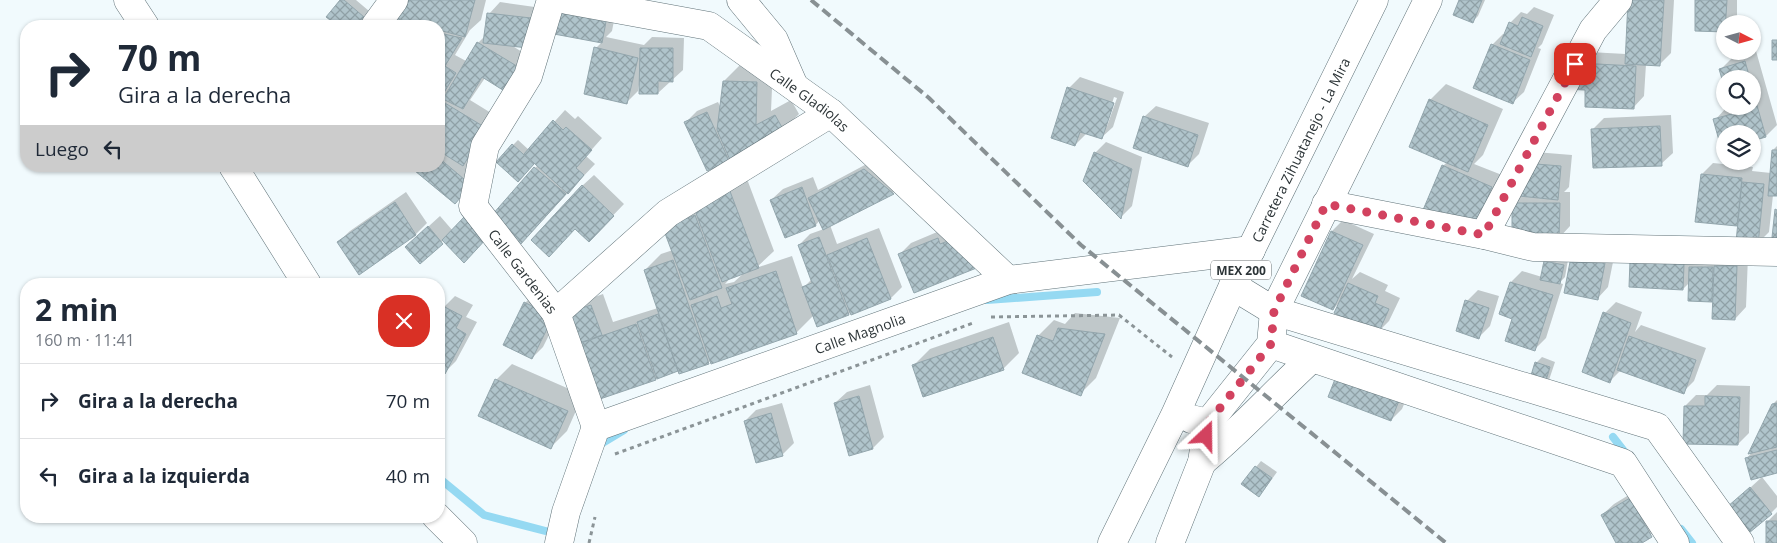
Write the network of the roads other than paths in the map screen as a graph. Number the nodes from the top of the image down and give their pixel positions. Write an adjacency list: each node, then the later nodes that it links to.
1 (128, 0): 9 (main road)
2 (394, 0): 10 (main road)
3 (551, 0): 22 (main road, Calle Gardenias)
4 (567, 0): 11 (main road, Calle Gladiolas)
5 (741, 0): 11 (main road)
6 (1374, 0): 16 (main road, Carretera Zihuatanejo - La Mira / MEX 200)
7 (1428, 0): 14 (main road)
8 (1618, 0): 15 (main road)
9 (141, 20)
10 (379, 20)
11 (795, 87): 12 (main road, Calle Gladiolas)
12 (831, 112): 19 (main road, Calle Gladiolas); 22 (main road, Calle Gardenias)
13 (237, 172): 18 (main road)
14 (1326, 204): 15 (main road); 21 (main road)
15 (1484, 235): 17 (main road)
16 (1251, 250): 19 (main road, Calle Magnolia); 20 (main road, Carretera Zihuatanejo - La Mira / MEX 200)
17 (1777, 252)
18 (303, 278)
19 (1008, 280): 27 (main road, Calle Magnolia)
20 (1233, 286): 21 (main road); 25 (main road, Carretera Zihuatanejo - La Mira / MEX 200)
21 (1274, 311): 23 (main road); 35 (main road)
22 (556, 313): 27 (main road)
23 (1271, 344): 24 (main road); 26 (main road)
24 (1311, 359): 28 (main road); 34 (main road)
25 (1175, 415): 26 (main road); 32 (main road, Carretera Zihuatanejo - La Mira / MEX 200)
26 (1208, 423): 28 (main road)
27 (596, 427): 31 (main road)
28 (1202, 462): 33 (main road)
29 (443, 523): 30 (main road)
30 (463, 543)
31 (559, 543)
32 (1112, 543)
33 (1170, 543)
34 (1675, 543)
35 (1740, 543)

